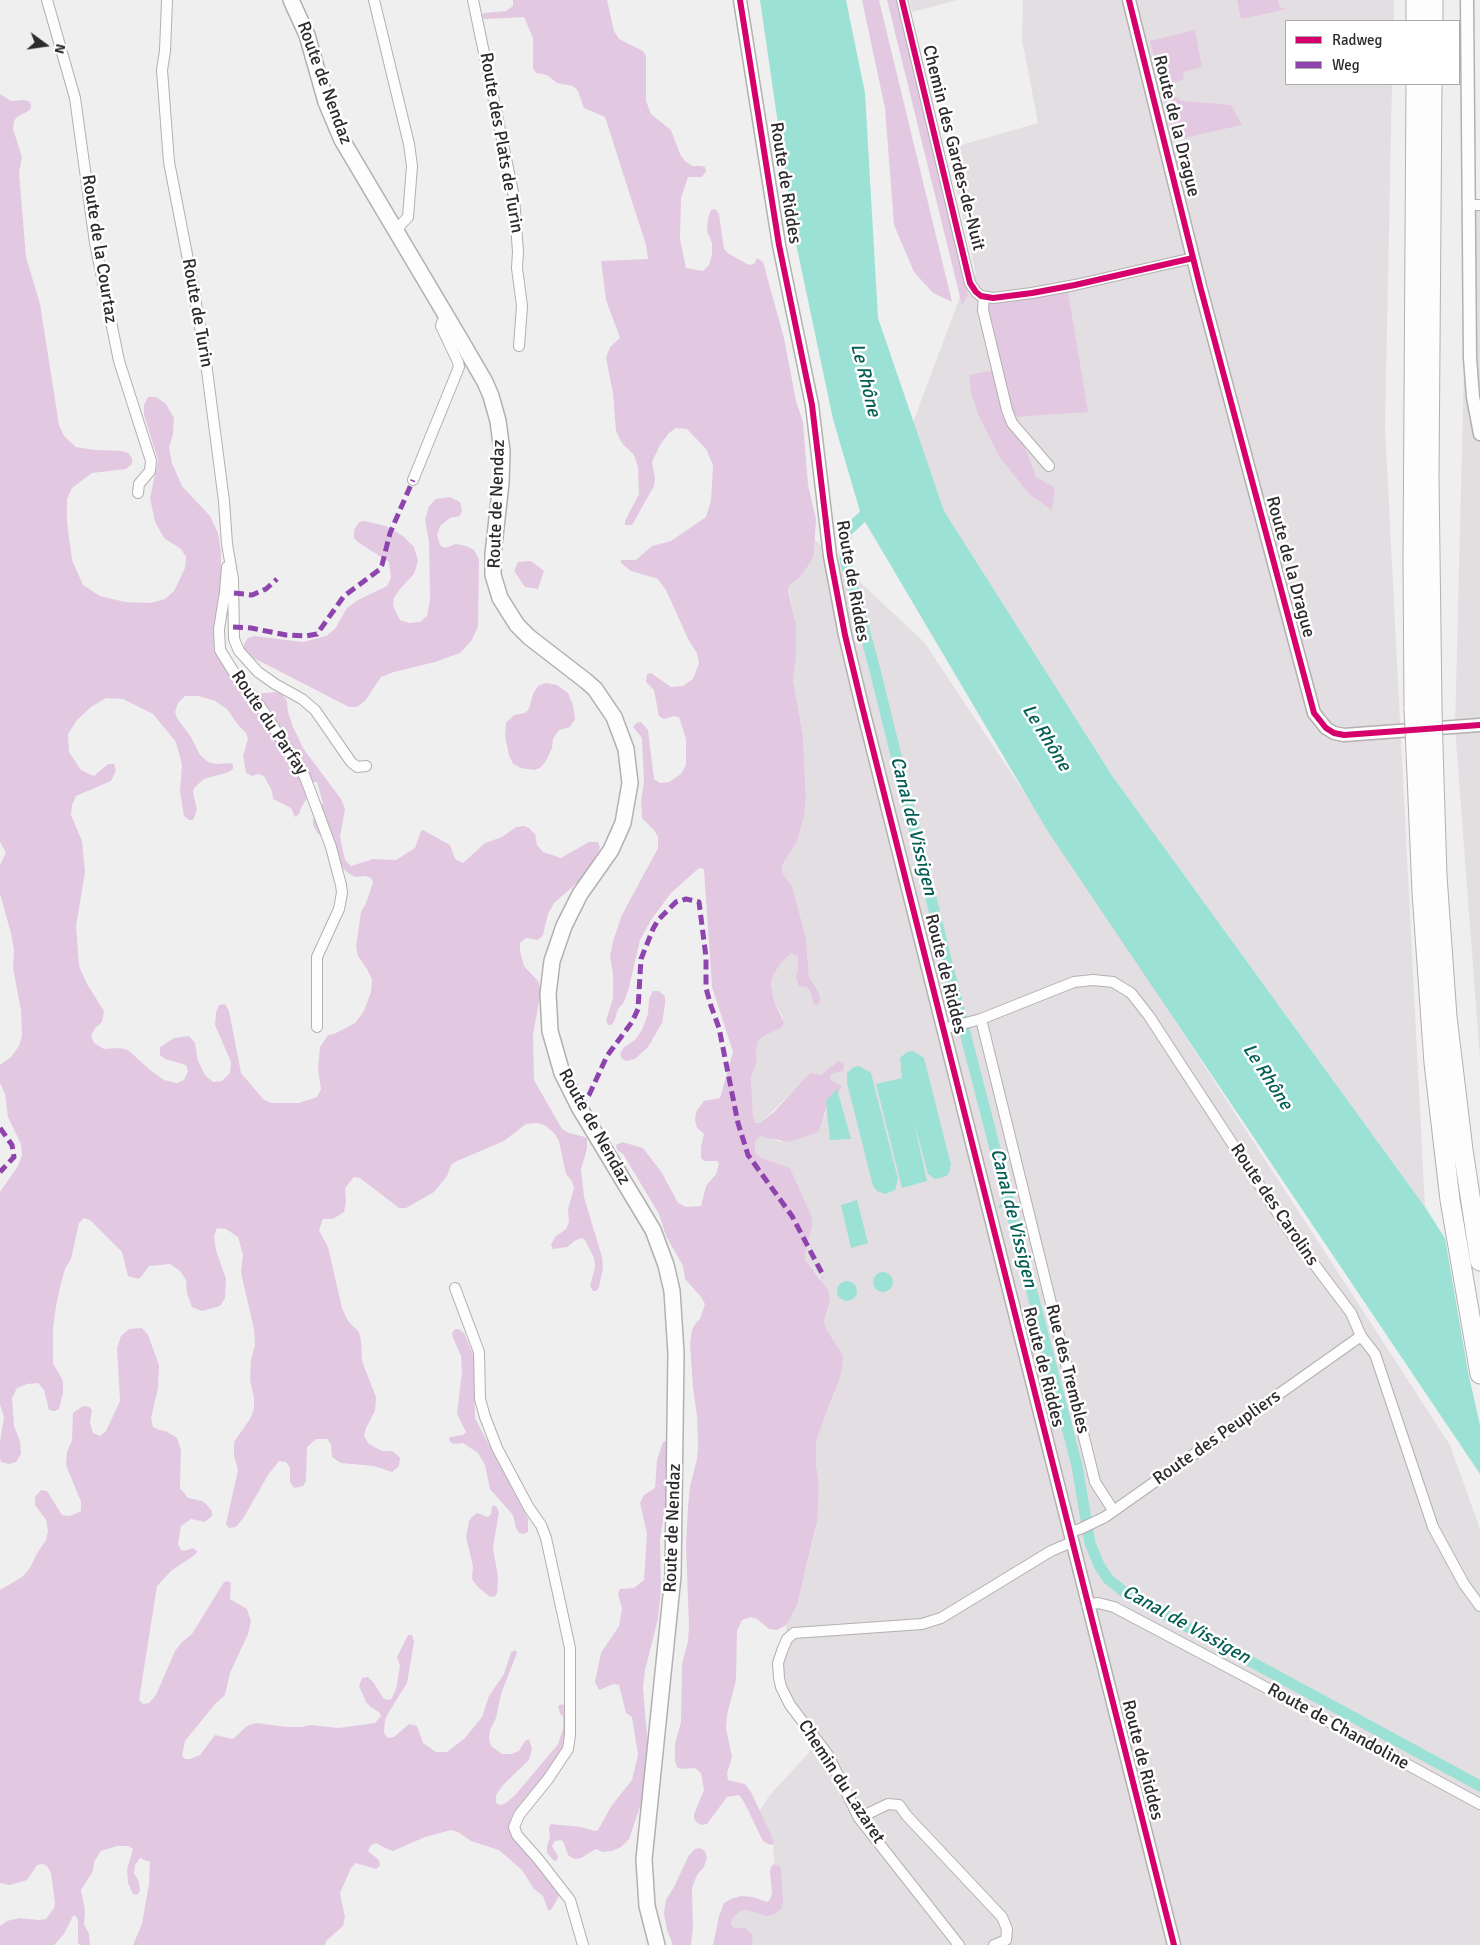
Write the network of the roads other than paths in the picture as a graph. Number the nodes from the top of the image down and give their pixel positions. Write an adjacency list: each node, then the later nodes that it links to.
1 (47, 0): 25 (street, Route de la Courtaz)
2 (167, 0): 26 (street, Route de Turin)
3 (291, 0): 17 (main road, Route de Nendaz)
4 (374, 0): 17 (street)
5 (474, 0): 21 (street, Route des Plats de Turin)
6 (740, 0): 33 (street, Route de Riddes)
7 (902, 0): 19 (street, Chemin des Gardes-de-Nuit)
8 (1129, 0): 18 (street, Route de la Drague)
9 (1416, 0): 12 (highway)
10 (1433, 0): 13 (highway)
11 (1468, 0): 16 (street)
12 (1416, 20)
13 (1433, 20)
14 (1416, 85): 27 (highway)
15 (1432, 85): 27 (highway)
16 (1474, 205): 22 (street)
17 (395, 231): 20 (main road, Route de Nendaz)
18 (1193, 258): 19 (street); 28 (street, Route de la Drague)
19 (984, 297): 23 (street)
20 (447, 318): 24 (street); 45 (main road, Route de Nendaz)
21 (519, 346)
22 (1480, 434)
23 (1049, 466)
24 (414, 480)
25 (138, 492)
26 (230, 564): 30 (street, Route de Turin); 32 (street, Route du Parfay)
27 (1423, 709): 29 (highway, bridge)
28 (1480, 725)
29 (1424, 750): 34 (highway); 37 (highway)
30 (366, 766)
31 (980, 1019): 33 (street, Route des Carolins); 36 (street, Route des Carolins); 38 (street, Rue des Trembles)
32 (317, 1028)
33 (943, 1029): 39 (street, Route de Riddes)
34 (1480, 1261)
35 (455, 1288): 44 (street)
36 (1361, 1336): 38 (street, Route des Peupliers); 41 (street, Route des Carolins)
37 (1480, 1374)
38 (1113, 1510): 39 (street, Route des Peupliers)
39 (1074, 1535): 40 (street, Route de Riddes); 43 (street, Chemin du Lazaret)
40 (1087, 1605): 42 (street, Route de Chandoline); 48 (street, Route de Riddes)
41 (1480, 1606)
42 (1480, 1804)
43 (859, 1818): 46 (street, Chemin du Lazaret); 47 (street)
44 (583, 1945)
45 (657, 1945)
46 (958, 1945)
47 (994, 1945)
48 (1174, 1945)

